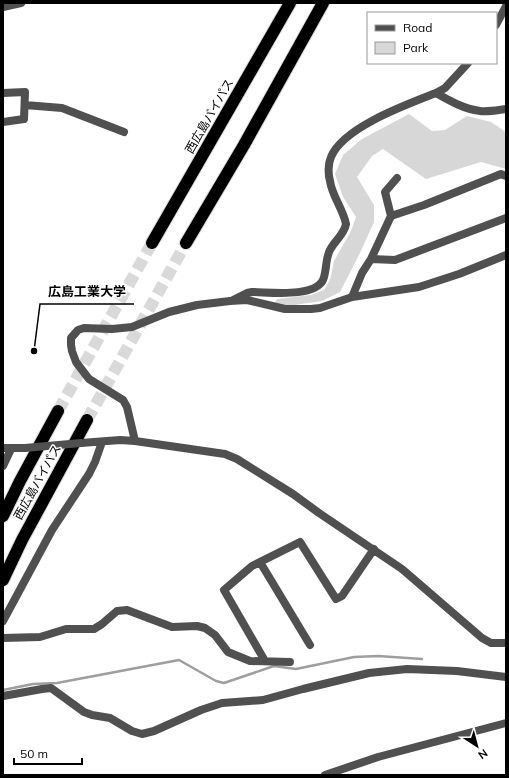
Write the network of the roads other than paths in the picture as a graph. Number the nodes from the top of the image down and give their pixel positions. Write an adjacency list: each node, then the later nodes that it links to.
1 (21, 3): 5 (street)
2 (290, 3): 18 (highway, 西広島バイパス)
3 (323, 3): 19 (highway)
4 (506, 6): 6 (street)
5 (3, 7)
6 (497, 23)
7 (467, 64): 9 (street)
8 (3, 93): 10 (street)
9 (436, 93): 11 (street); 23 (street)
10 (25, 105): 12 (street); 13 (street)
11 (506, 109)
12 (3, 122)
13 (124, 132)
14 (506, 176): 16 (street)
15 (397, 178): 16 (street)
16 (391, 216): 21 (street)
17 (506, 218): 21 (street)
18 (152, 243)
19 (186, 243)
20 (506, 255): 22 (street)
21 (371, 259): 22 (street)
22 (352, 297): 23 (street)
23 (230, 301): 26 (street)
24 (58, 411): 30 (highway, 西広島バイパス)
25 (87, 420): 33 (highway, 西広島バイパス)
26 (135, 441): 27 (street); 31 (street)
27 (102, 442): 28 (street, bridge); 34 (street)
28 (7, 448): 29 (street)
29 (3, 466)
30 (3, 516)
31 (374, 549): 32 (street); 36 (street)
32 (260, 562): 37 (street); 38 (street)
33 (3, 580)
34 (3, 622)
35 (3, 638): 38 (street)
36 (506, 643)
37 (310, 645)
38 (266, 661): 39 (street)
39 (290, 662)
40 (506, 677): 41 (street)
41 (3, 696)
42 (506, 723): 43 (street)
43 (325, 775)

